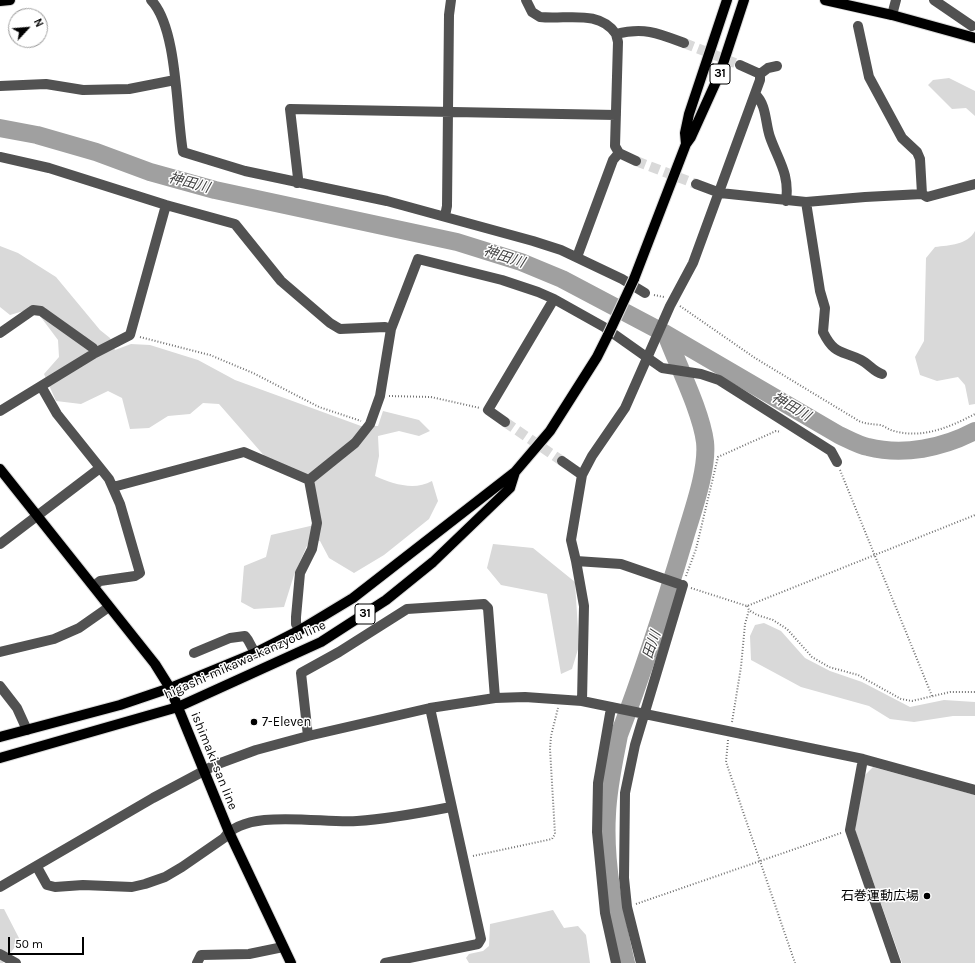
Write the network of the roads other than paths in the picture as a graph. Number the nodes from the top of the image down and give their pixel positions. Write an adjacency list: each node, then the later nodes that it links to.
1 (10, 0): 10 (main road)
2 (151, 0): 20 (street)
3 (451, 0): 23 (street)
4 (526, 0): 14 (street)
5 (727, 0): 25 (main road, higashi-mikawa-kanzyou line / 31)
6 (744, 0): 25 (main road, higashi-mikawa-kanzyou line / 31)
7 (825, 0): 11 (main road)
8 (896, 0): 11 (street)
9 (934, 0): 13 (street)
10 (0, 1)
11 (892, 15): 15 (main road)
12 (858, 26): 33 (street)
13 (972, 26)
14 (616, 34): 16 (street); 24 (street)
15 (975, 38)
16 (684, 43)
17 (740, 65): 19 (street)
18 (777, 66): 19 (street)
19 (760, 74): 22 (street)
20 (175, 80): 21 (street); 29 (street)
21 (0, 86)
22 (755, 94): 32 (street); 34 (street)
23 (449, 112): 24 (street); 29 (street); 37 (street)
24 (616, 115): 26 (street)
25 (686, 144): 53 (main road, higashi-mikawa-kanzyou line / 31, bridge)
26 (619, 153): 28 (street); 38 (street)
27 (0, 157): 36 (street)
28 (636, 161)
29 (297, 183): 37 (street)
30 (696, 184): 32 (street)
31 (975, 184): 33 (street)
32 (720, 193): 34 (street); 44 (street)
33 (922, 194): 35 (street)
34 (786, 201): 35 (street)
35 (806, 202): 45 (street)
36 (166, 205): 41 (street); 43 (street)
37 (445, 216): 38 (street)
38 (577, 257): 39 (street)
39 (645, 293)
40 (554, 299): 41 (street); 44 (street); 48 (street)
41 (392, 329): 55 (street)
42 (0, 333): 43 (street)
43 (95, 353): 46 (street)
44 (648, 357): 50 (street); 54 (street)
45 (882, 374)
46 (41, 386): 47 (street); 51 (street)
47 (0, 411)
48 (505, 422)
49 (562, 461): 54 (street)
50 (837, 462)
51 (100, 468): 56 (street); 57 (street)
52 (0, 469): 57 (main road, ishimaki-san line)
53 (515, 472): 62 (main road, higashi-mikawa-kanzyou line / 31); 70 (main road, higashi-mikawa-kanzyou line / 31)
54 (582, 475): 59 (street)
55 (309, 480): 56 (street); 62 (street)
56 (113, 487): 60 (street)
57 (37, 516): 58 (street); 60 (main road, ishimaki-san line)
58 (0, 544)
59 (576, 561): 69 (street); 73 (street)
60 (94, 586): 61 (main road, ishimaki-san line)
61 (109, 607): 63 (street); 67 (main road, ishimaki-san line)
62 (300, 630): 65 (main road, higashi-mikawa-kanzyou line / 31)
63 (0, 652)
64 (194, 653): 65 (street)
65 (255, 653): 67 (main road, higashi-mikawa-kanzyou line / 31)
66 (0, 686): 74 (street)
67 (170, 688): 70 (main road, ishimaki-san line); 74 (main road, higashi-mikawa-kanzyou line / 31)
68 (495, 698): 69 (street); 71 (street); 75 (street)
69 (582, 701): 72 (street)
70 (178, 707): 77 (main road, higashi-mikawa-kanzyou line / 31); 79 (main road, ishimaki-san line)
71 (430, 708): 75 (street); 81 (street)
72 (614, 708): 73 (street); 91 (street)
73 (641, 714): 78 (street); 92 (street)
74 (27, 730): 76 (main road, higashi-mikawa-kanzyou line / 31)
75 (308, 736): 79 (street)
76 (0, 737)
77 (0, 758)
78 (863, 759): 80 (street); 93 (street)
79 (203, 771): 82 (main road, ishimaki-san line); 83 (street)
80 (975, 790)
81 (451, 807): 82 (street); 90 (street)
82 (229, 832): 83 (street); 85 (main road, ishimaki-san line)
83 (37, 866): 84 (street)
84 (0, 887)
85 (283, 947): 88 (street); 89 (main road, ishimaki-san line)
86 (0, 954): 87 (street)
87 (16, 963)
88 (197, 963)
89 (291, 963)
90 (384, 963)
91 (616, 963)
92 (641, 963)
93 (896, 963)

